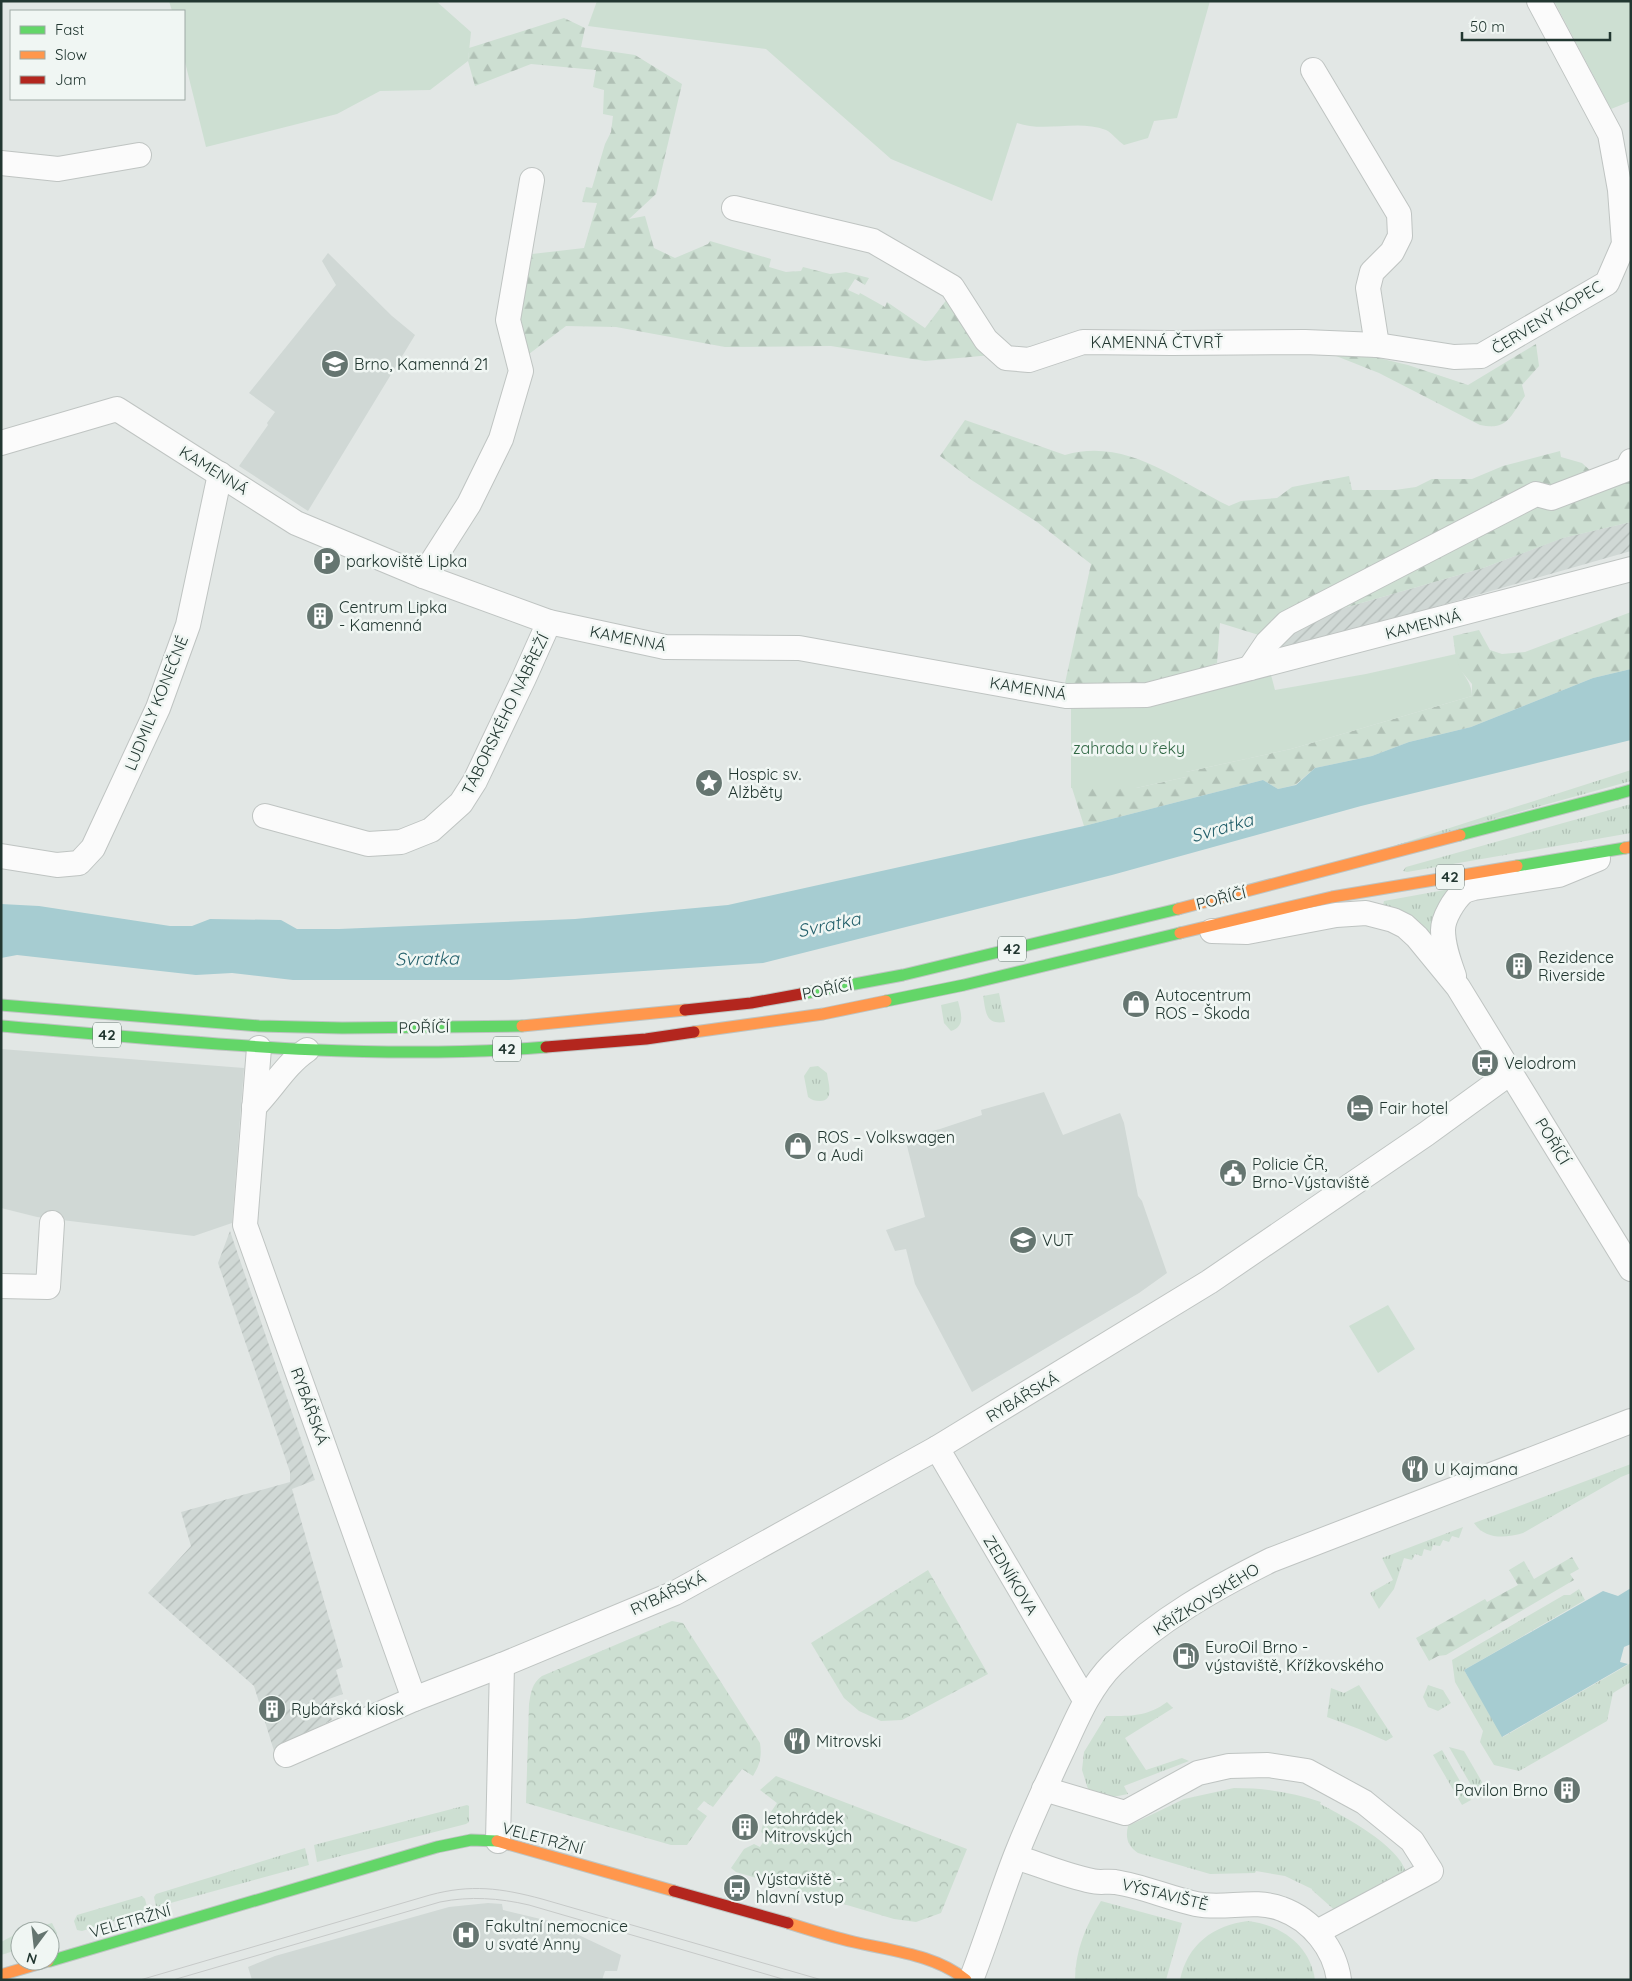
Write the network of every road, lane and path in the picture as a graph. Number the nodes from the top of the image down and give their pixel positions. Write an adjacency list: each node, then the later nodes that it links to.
1 (1539, 1): 8 (street, ČERVENÝ KOPEC)
2 (1313, 70): 8 (street)
3 (139, 155): 4 (street)
4 (1, 163)
5 (532, 180): 13 (street)
6 (734, 208): 7 (street, KAMENNÁ ČTVRŤ)
7 (1305, 342): 8 (street, ČERVENÝ KOPEC)
8 (1377, 345)
9 (1, 444): 11 (street, KAMENNÁ)
10 (1631, 461): 15 (street)
11 (220, 474): 13 (street, KAMENNÁ); 19 (street, LUDMILY KONEČNÉ)
12 (1631, 569): 15 (street, KAMENNÁ)
13 (423, 576): 14 (street, KAMENNÁ)
14 (549, 622): 15 (street, KAMENNÁ); 17 (street, TÁBORSKÉHO NÁBŘEŽÍ)
15 (1250, 668)
16 (1631, 790): 22 (main road, POŘÍČÍ / 42)
17 (265, 816)
18 (1628, 847): 20 (main road, POŘÍČÍ / 42); 21 (street, POŘÍČÍ)
19 (1, 856)
20 (1193, 930): 21 (street, POŘÍČÍ); 25 (main road, POŘÍČÍ / 42)
21 (1458, 988): 26 (street, POŘÍČÍ)
22 (1, 1005)
23 (1, 1026): 24 (main road, POŘÍČÍ / 42)
24 (259, 1048): 25 (main road, POŘÍČÍ / 42); 27 (street, RYBÁŘSKÁ)
25 (307, 1050): 27 (street)
26 (1510, 1073): 29 (street, POŘÍČÍ); 32 (street, RYBÁŘSKÁ)
27 (254, 1108): 34 (street, RYBÁŘSKÁ)
28 (52, 1223): 30 (street)
29 (1631, 1269)
30 (1, 1286)
31 (1631, 1421): 35 (street, KŘÍŽKOVSKÉHO)
32 (937, 1448): 33 (street, RYBÁŘSKÁ); 35 (street, ZEDNÍKOVA)
33 (502, 1665): 34 (street, RYBÁŘSKÁ); 38 (street)
34 (414, 1699): 36 (street, RYBÁŘSKÁ)
35 (1085, 1700): 37 (street, KŘÍŽKOVSKÉHO)
36 (286, 1755)
37 (1044, 1789): 39 (street, KŘÍŽKOVSKÉHO); 40 (street)
38 (498, 1841): 41 (main road, VELETRŽNÍ); 44 (main road, VELETRŽNÍ)
39 (1016, 1857): 40 (street, VÝSTAVIŠTĚ); 45 (street, KŘÍŽKOVSKÉHO)
40 (1317, 1932): 46 (street, VÝSTAVIŠTĚ)
41 (60, 1958)
42 (15, 1971): 43 (main road, VELETRŽNÍ)
43 (1, 1975)
44 (966, 1980)
45 (972, 1980)
46 (1339, 1980)

